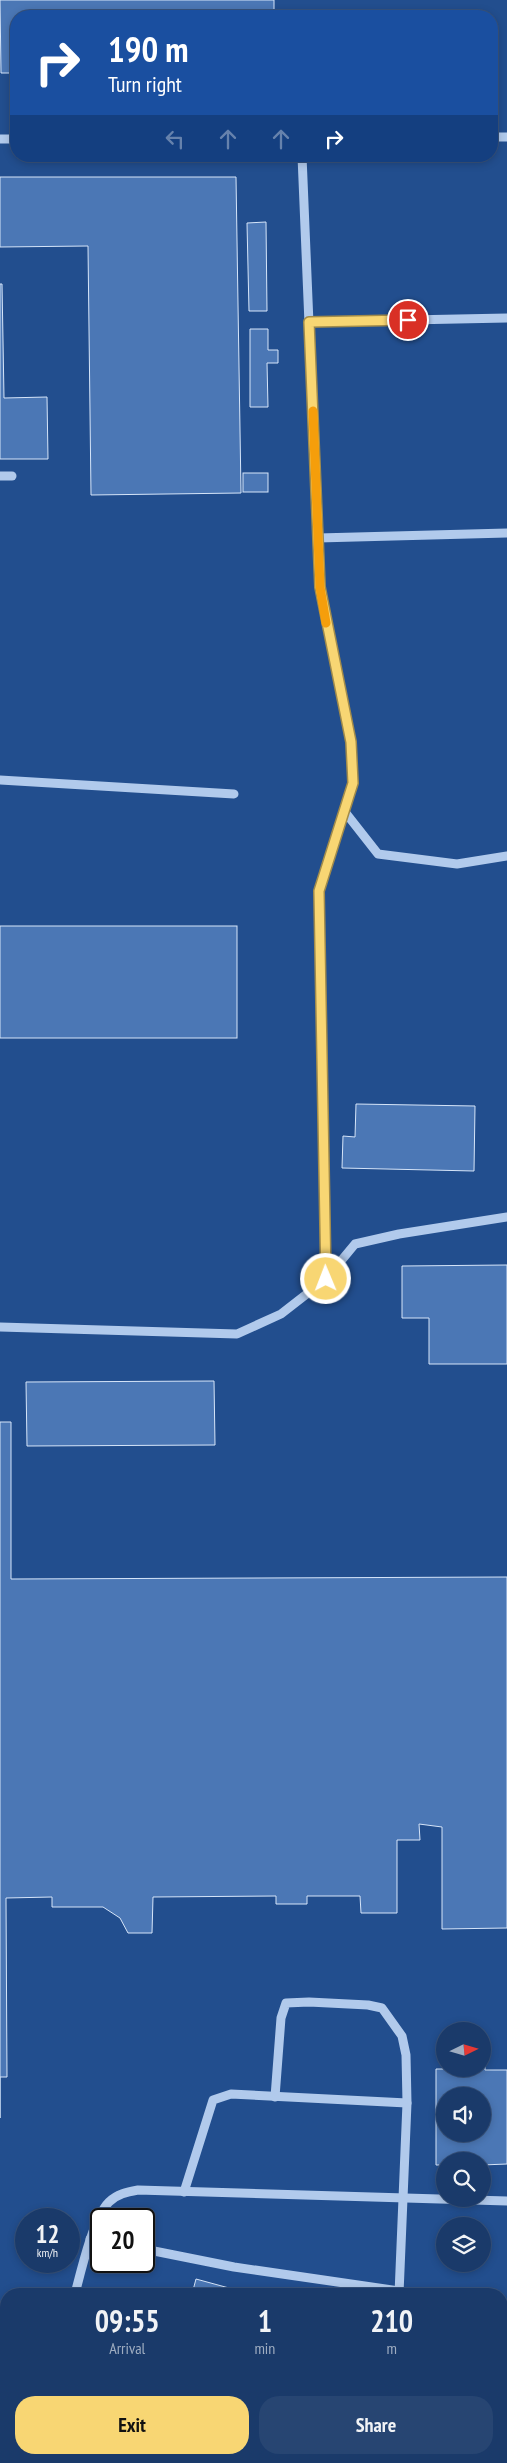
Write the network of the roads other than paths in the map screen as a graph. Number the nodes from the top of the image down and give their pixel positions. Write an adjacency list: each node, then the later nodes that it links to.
1 (302, 162): 3 (street)
2 (507, 318): 3 (street)
3 (309, 322): 7 (street)
4 (0, 476): 5 (street)
5 (12, 476)
6 (507, 533): 7 (street)
7 (318, 538): 10 (street)
8 (0, 780): 9 (street)
9 (234, 794)
10 (345, 812): 11 (street); 13 (street)
11 (507, 856)
12 (507, 1217): 13 (street)
13 (326, 1279): 14 (street)
14 (0, 1327)
15 (275, 2097): 16 (street); 16 (street); 17 (street)
16 (407, 2103): 18 (street)
17 (184, 2192): 18 (street); 20 (street)
18 (404, 2199): 19 (street); 25 (street)
19 (507, 2201)
20 (105, 2208)
21 (90, 2239): 23 (street)
22 (155, 2251): 24 (street)
23 (77, 2288)
24 (373, 2288)
25 (399, 2288)

